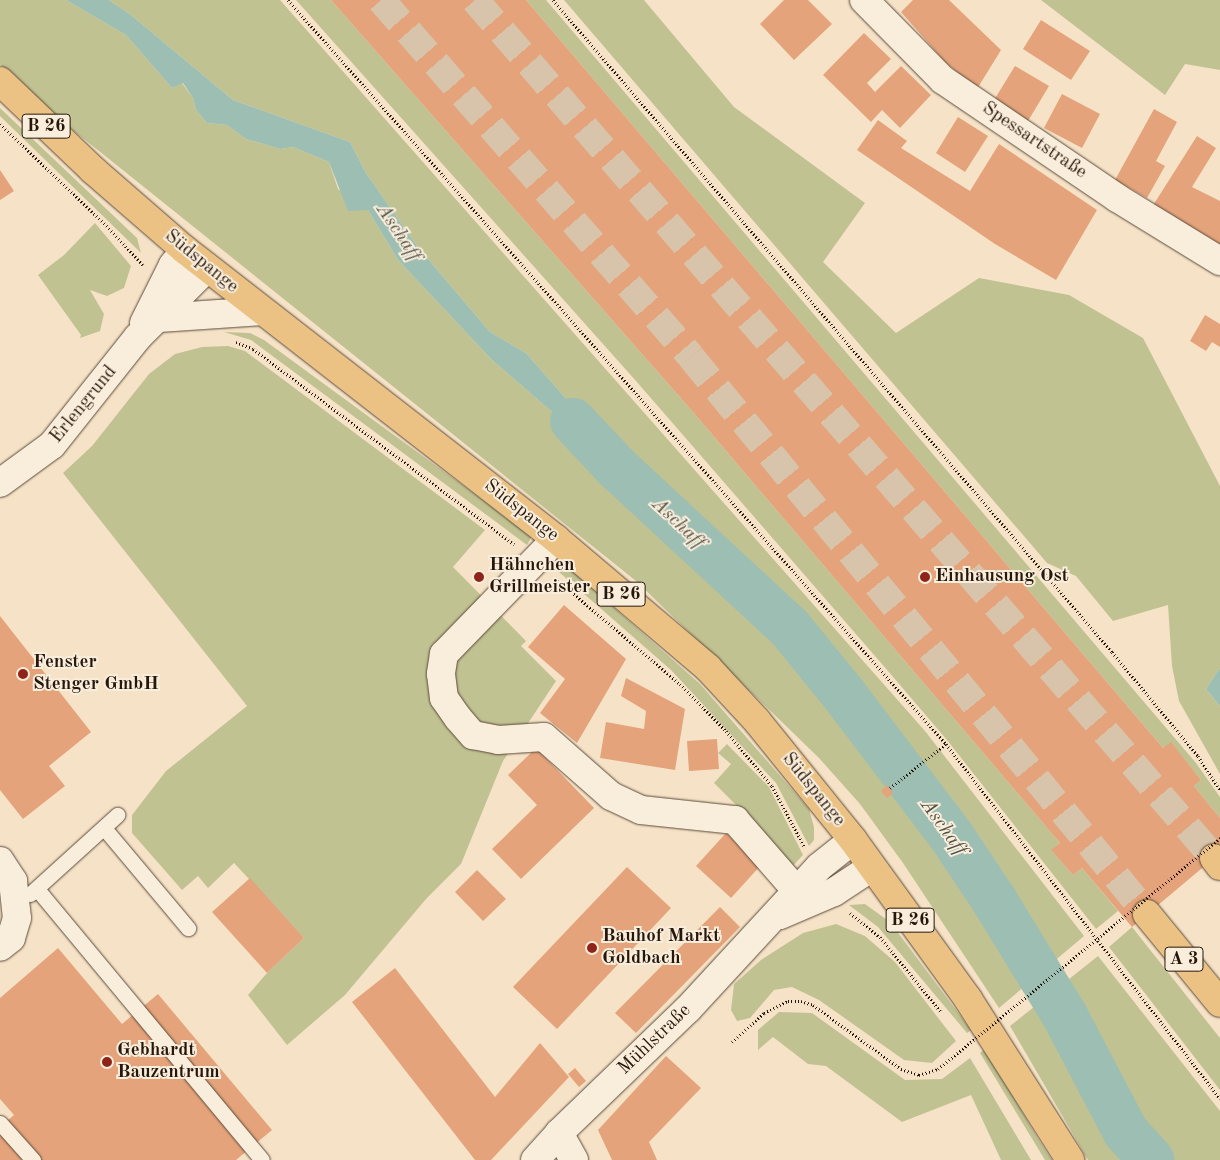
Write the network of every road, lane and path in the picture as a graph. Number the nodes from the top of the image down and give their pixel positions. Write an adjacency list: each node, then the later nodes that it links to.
1 (288, 0): 17 (path)
2 (553, 0): 19 (path)
3 (864, 0): 7 (street, Spessartstraße)
4 (0, 81): 6 (main road, Südspange / B 26)
5 (0, 124): 9 (path)
6 (185, 250): 8 (main road, Südspange / B 26); 9 (street, Erlengrund)
7 (1220, 261)
8 (207, 268): 10 (main road, Südspange / B 26); 11 (street, Erlengrund)
9 (164, 282): 12 (street, Erlengrund)
10 (263, 311): 11 (street); 15 (main road, Südspange / B 26)
11 (159, 318): 12 (street, Erlengrund)
12 (138, 337): 14 (street, Erlengrund)
13 (228, 341): 16 (path)
14 (0, 483)
15 (556, 539): 16 (street); 22 (main road, Südspange / B 26)
16 (536, 562): 25 (path); 27 (street)
17 (946, 744): 18 (path); 39 (path)
18 (890, 788)
19 (1220, 790)
20 (118, 815): 21 (lane)
21 (104, 828): 29 (lane); 32 (lane)
22 (853, 840): 25 (street, Mühlstraße); 26 (main road, Südspange / B 26)
23 (1218, 854): 37 (path, bridge)
24 (0, 861): 29 (street)
25 (819, 867): 27 (street, Mühlstraße)
26 (872, 867): 28 (street, Mühlstraße); 46 (main road, Südspange / B 26)
27 (796, 891): 31 (street, Mühlstraße)
28 (834, 892): 31 (street, Mühlstraße); 35 (path)
29 (26, 893): 33 (street); 43 (lane)
30 (1148, 914): 34 (main road, A 3)
31 (774, 918): 41 (street, Mühlstraße)
32 (188, 928)
33 (0, 947)
34 (1220, 1004)
35 (947, 1019)
36 (965, 1041): 38 (path)
37 (732, 1042)
38 (971, 1049)
39 (1220, 1099)
40 (0, 1123): 42 (lane)
41 (559, 1133): 44 (street, Mühlstraße); 45 (street)
42 (33, 1160)
43 (262, 1160)
44 (535, 1160)
45 (574, 1160)
46 (1070, 1160)

